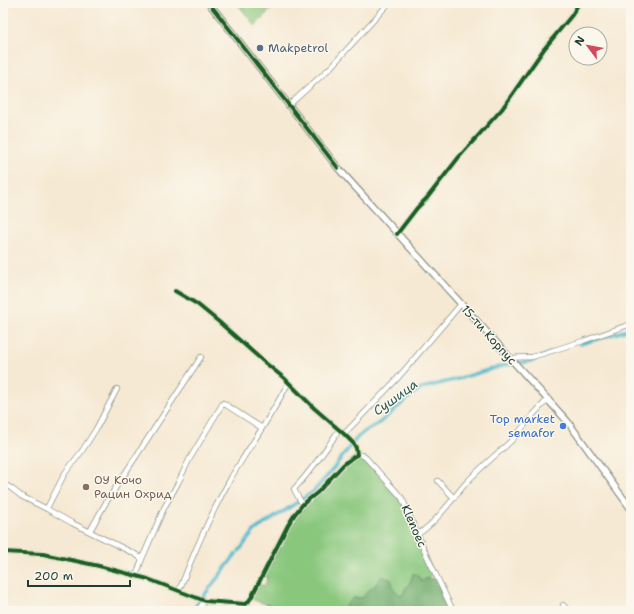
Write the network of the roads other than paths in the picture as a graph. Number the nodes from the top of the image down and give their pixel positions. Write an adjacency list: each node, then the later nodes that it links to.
1 (209, 3): 4 (main road, 15-ти Корпус)
2 (389, 3): 4 (street)
3 (579, 3): 5 (street)
4 (289, 105): 5 (main road, 15-ти Корпус)
5 (397, 234): 7 (main road, 15-ти Корпус)
6 (175, 291): 11 (street)
7 (461, 304): 10 (main road, 15-ти Корпус); 16 (street)
8 (631, 324): 10 (street)
9 (201, 357): 24 (street)
10 (512, 360): 13 (main road, 15-ти Корпус)
11 (289, 383): 14 (street); 15 (street)
12 (118, 389): 22 (street)
13 (548, 399): 20 (street); 23 (main road, 15-ти Корпус)
14 (262, 428): 27 (street); 29 (street)
15 (339, 430): 16 (street); 21 (street)
16 (344, 434): 17 (street)
17 (357, 455): 21 (street); 25 (street, Klenoec)
18 (438, 481): 20 (street)
19 (3, 484): 22 (street)
20 (454, 498): 25 (street)
21 (300, 501): 30 (street)
22 (47, 508): 24 (street)
23 (631, 509)
24 (90, 531): 27 (street)
25 (418, 534): 33 (street, Klenoec)
26 (3, 552): 28 (street)
27 (142, 559): 28 (street)
28 (136, 576): 29 (street)
29 (179, 591): 30 (street)
30 (205, 601): 32 (street)
31 (563, 605): 34 (street)
32 (197, 611)
33 (453, 611)
34 (569, 611)

